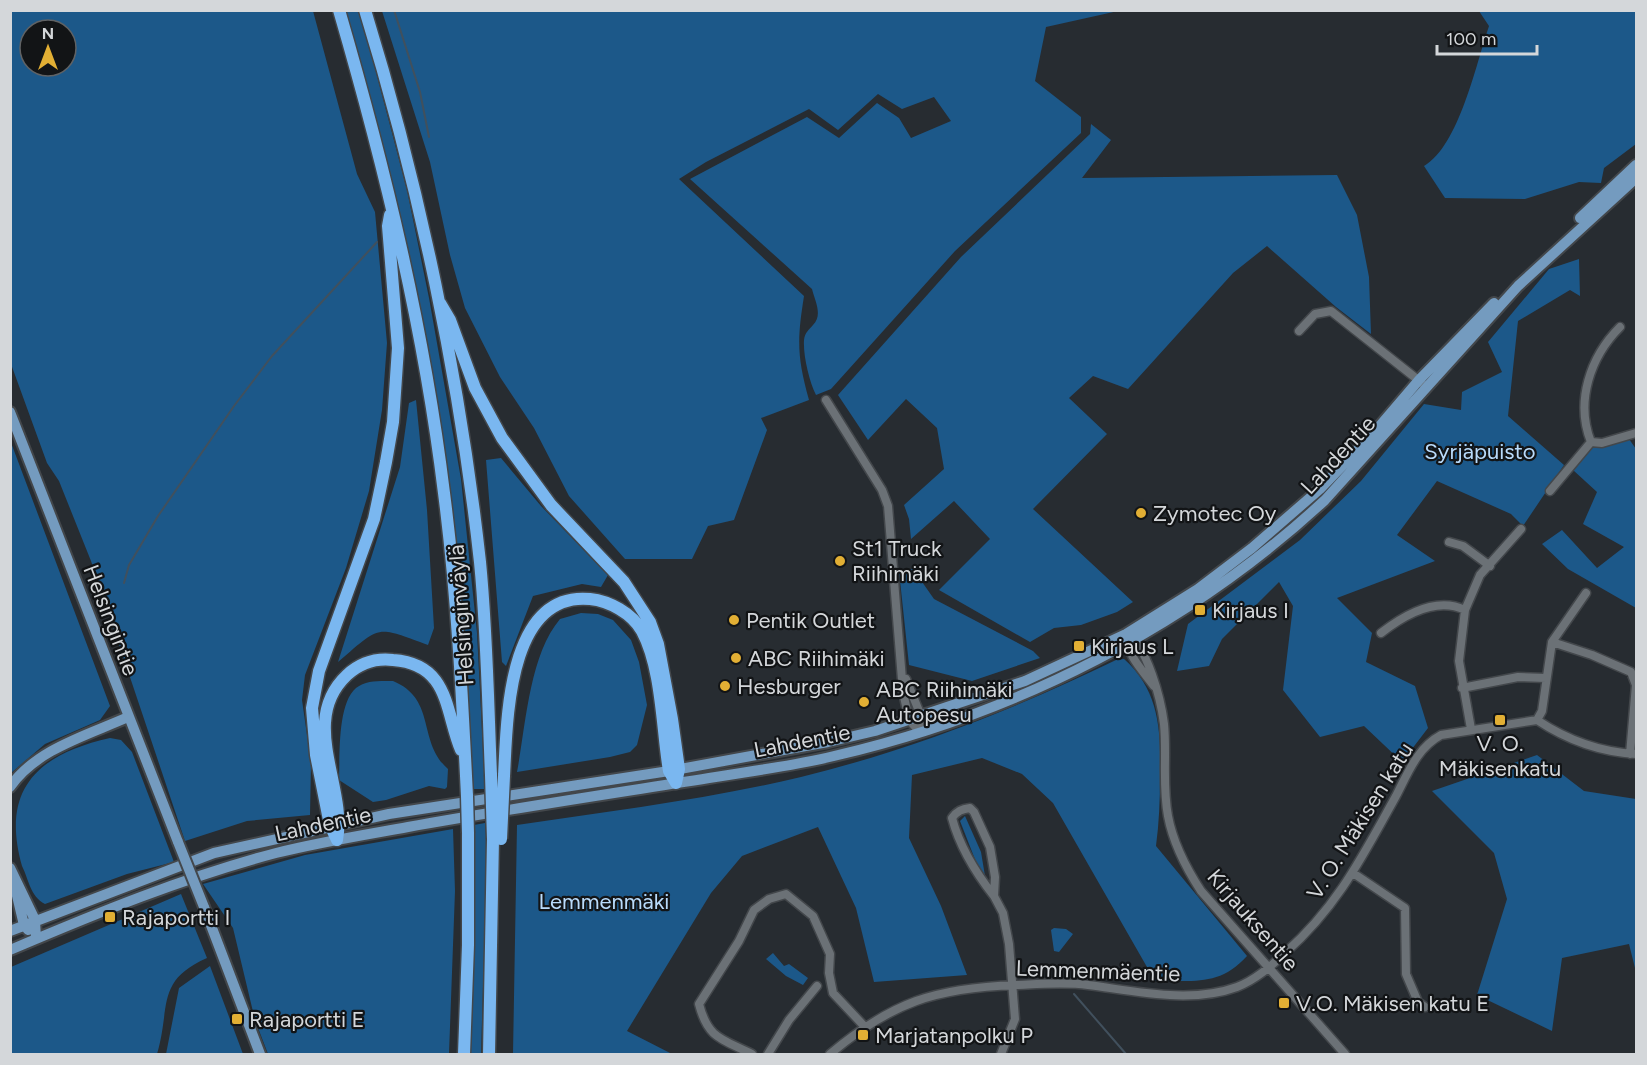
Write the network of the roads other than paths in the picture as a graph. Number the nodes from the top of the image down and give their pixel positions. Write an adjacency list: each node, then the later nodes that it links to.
1 (339, 10): 5 (highway, Helsinginväylä)
2 (365, 10): 6 (highway, Helsinginväylä)
3 (1636, 165): 9 (main road, Lahdentie)
4 (1636, 178): 9 (main road, Lahdentie)
5 (391, 205): 33 (highway, Helsinginväylä); 38 (highway)
6 (435, 294): 34 (highway); 35 (highway, Helsinginväylä)
7 (1620, 327): 13 (street)
8 (1299, 331): 9 (street)
9 (1423, 384): 21 (main road, Lahdentie)
10 (826, 400): 23 (street)
11 (10, 412): 27 (main road, Helsingintie)
12 (1636, 433): 13 (street)
13 (1591, 442): 14 (street)
14 (1550, 491)
15 (1521, 529): 17 (street)
16 (1449, 542): 17 (street)
17 (1490, 566): 19 (street)
18 (1586, 593): 22 (street)
19 (1465, 610): 20 (street); 25 (street)
20 (1381, 633)
21 (1129, 639): 26 (main road, Lahdentie); 31 (main road, Lahdentie); 48 (street, Kirjauksentie)
22 (1552, 642): 24 (street); 32 (street)
23 (903, 674): 26 (street); 28 (street)
24 (1546, 678): 25 (street); 29 (street)
25 (1462, 688): 30 (street)
26 (921, 716): 28 (main road, Lahdentie); 31 (street)
27 (128, 717): 37 (main road); 54 (main road, Helsingintie, bridge)
28 (909, 720): 31 (street); 34 (main road, Lahdentie)
29 (1537, 720): 30 (street, V. O. Mäkisen katu); 32 (street)
30 (1471, 729): 41 (street, V. O. Mäkisen katu)
31 (920, 732): 36 (main road, Lahdentie)
32 (1633, 754)
33 (466, 763): 38 (highway); 55 (highway, Helsinginväylä, bridge)
34 (674, 770): 35 (highway); 36 (highway); 38 (main road, Lahdentie)
35 (498, 775): 56 (highway, Helsinginväylä, bridge)
36 (676, 783): 39 (main road, Lahdentie)
37 (10, 787)
38 (335, 825): 39 (highway); 43 (main road, Lahdentie)
39 (337, 840): 46 (main road, Lahdentie)
40 (11, 869): 43 (main road); 44 (main road)
41 (1353, 873): 48 (street, V. O. Mäkisen katu); 51 (street)
42 (994, 896): 42 (street); 49 (street)
43 (35, 920): 44 (main road, Lahdentie); 46 (main road)
44 (24, 925): 45 (main road, Lahdentie); 46 (main road)
45 (10, 931)
46 (36, 939): 47 (main road, Lahdentie)
47 (10, 950)
48 (1269, 968): 49 (street, Lemmenmäentie); 60 (street, Kirjauksentie)
49 (1012, 985): 52 (street, Lemmenmäentie); 59 (street)
50 (817, 986): 58 (street)
51 (1425, 1007)
52 (865, 1027): 53 (street, Lemmenmäentie); 57 (street)
53 (834, 1053)
54 (260, 1054)
55 (464, 1054)
56 (489, 1054)
57 (752, 1054)
58 (768, 1054)
59 (1001, 1054)
60 (1345, 1054)

